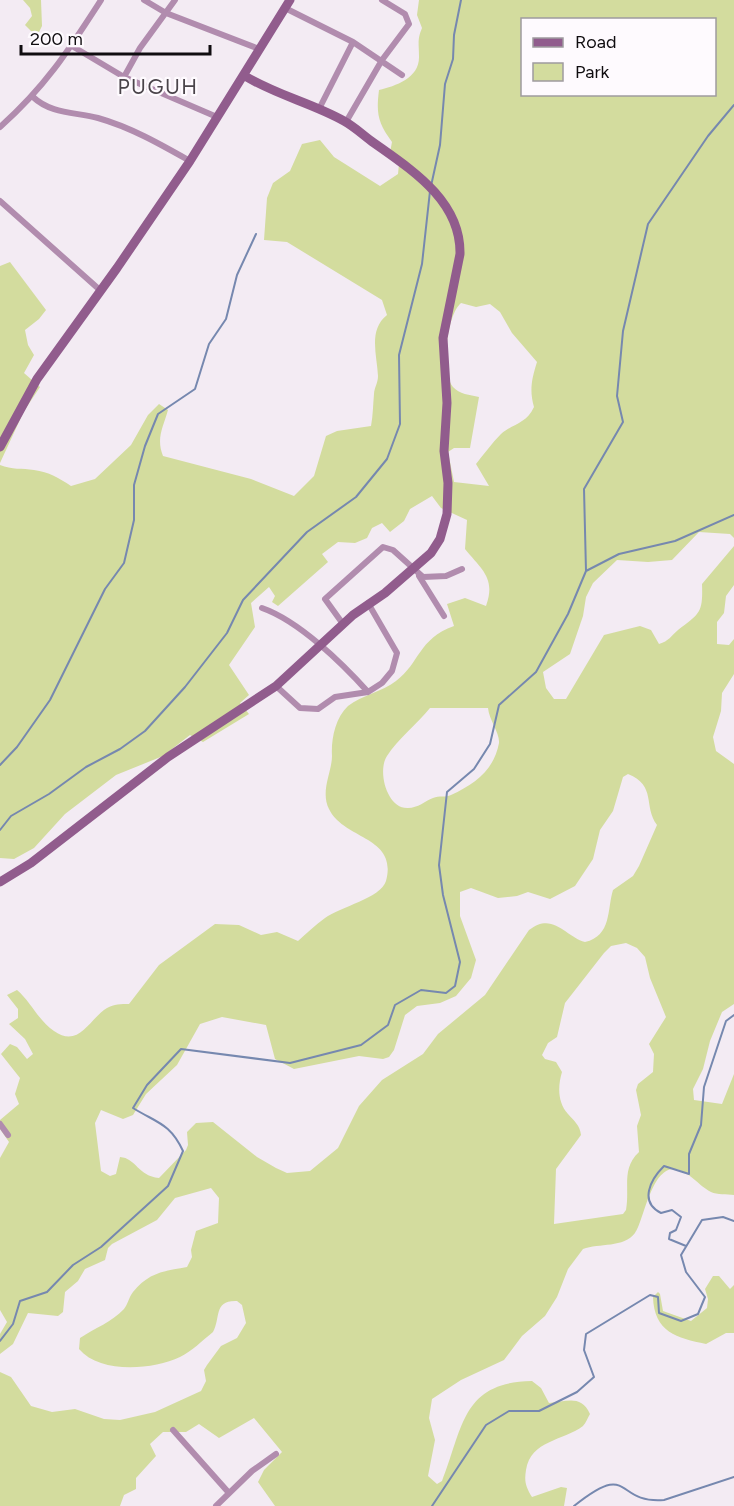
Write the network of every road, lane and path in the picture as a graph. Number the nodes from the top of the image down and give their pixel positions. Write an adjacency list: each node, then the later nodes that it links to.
1 (101, 0): 8 (street)
2 (144, 0): 6 (street)
3 (175, 0): 6 (street)
4 (382, 0): 10 (street)
5 (287, 4): 7 (street); 9 (street)
6 (166, 13): 9 (street); 13 (street)
7 (353, 42): 10 (street); 15 (street)
8 (72, 46): 13 (street); 14 (street)
9 (259, 49): 11 (street)
10 (382, 60): 12 (street); 17 (street)
11 (245, 75): 15 (street); 16 (street)
12 (402, 75)
13 (124, 77): 16 (street)
14 (33, 97): 18 (street); 19 (street)
15 (319, 109): 17 (street)
16 (218, 117): 19 (street)
17 (346, 122): 24 (street)
18 (0, 127)
19 (190, 161): 21 (street)
20 (0, 201): 21 (street)
21 (101, 291): 22 (street)
22 (0, 447)
23 (462, 569): 24 (street)
24 (415, 572): 25 (street); 27 (street); 28 (street)
25 (368, 603): 28 (street); 31 (street)
26 (262, 608): 29 (street)
27 (444, 616)
28 (343, 624): 29 (street)
29 (321, 645): 30 (street); 31 (street)
30 (276, 686): 31 (street); 32 (street)
31 (368, 692)
32 (0, 882)
33 (0, 1124): 34 (street)
34 (8, 1135)
35 (173, 1430): 37 (street)
36 (276, 1454): 37 (street)
37 (229, 1493): 38 (street)
38 (216, 1506)

